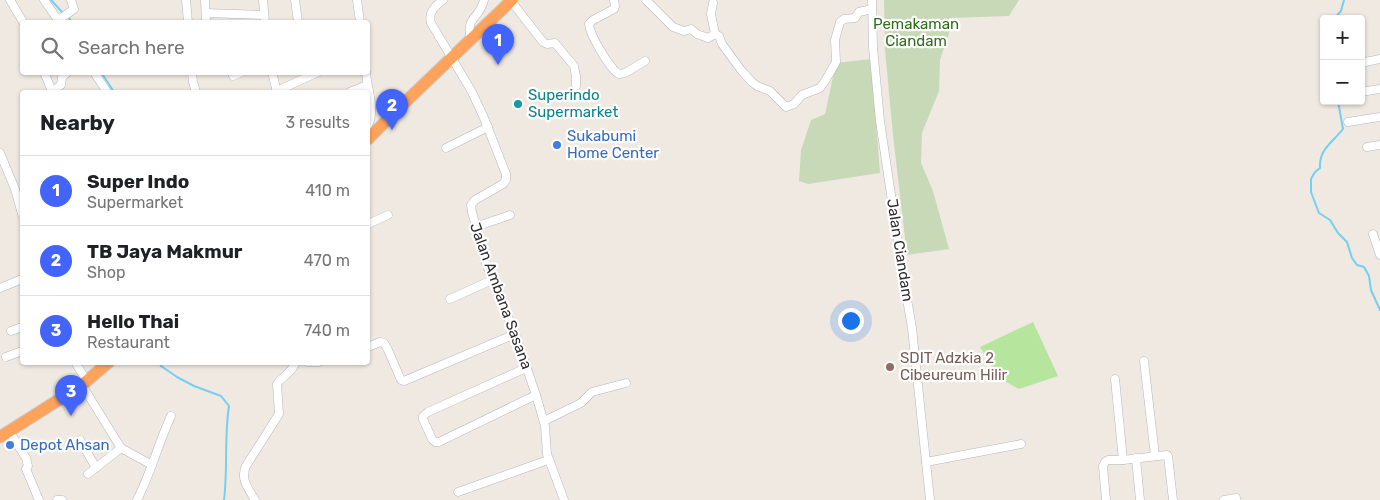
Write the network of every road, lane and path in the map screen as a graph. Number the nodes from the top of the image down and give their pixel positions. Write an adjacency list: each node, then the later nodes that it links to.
1 (10, 0): 19 (street)
2 (44, 0): 20 (street)
3 (71, 0): 21 (street)
4 (186, 0): 22 (street)
5 (206, 0): 17 (street)
6 (263, 0): 18 (street)
7 (295, 0): 24 (street)
8 (357, 0): 25 (street)
9 (443, 0): 28 (street, Jalan Ambana Sasana)
10 (484, 0): 27 (street)
11 (512, 0): 27 (highway); 40 (street)
12 (614, 0): 30 (street)
13 (646, 0): 26 (street)
14 (872, 0): 16 (street, Jalan Ciandam)
15 (713, 3): 26 (street)
16 (872, 9): 26 (street); 95 (street, Jalan Ciandam)
17 (206, 13): 18 (street); 23 (street)
18 (265, 19)
19 (22, 20)
20 (56, 20)
21 (58, 20)
22 (188, 20)
23 (206, 20)
24 (298, 20)
25 (360, 20)
26 (715, 34)
27 (471, 40): 28 (highway)
28 (452, 59): 53 (street, Jalan Ambana Sasana); 54 (highway)
29 (1380, 59): 31 (street)
30 (645, 61)
31 (1365, 62)
32 (46, 75): 42 (street)
33 (64, 75): 43 (street)
34 (96, 75): 44 (street)
35 (192, 75): 45 (street)
36 (273, 75): 46 (street)
37 (312, 75): 47 (street)
38 (366, 75): 39 (street)
39 (367, 85): 48 (street); 49 (street)
40 (576, 86)
41 (1380, 89): 50 (street)
42 (51, 90)
43 (54, 90)
44 (106, 90)
45 (195, 90)
46 (276, 90)
47 (280, 90)
48 (355, 90)
49 (367, 90)
50 (1365, 91)
51 (1380, 117): 52 (street)
52 (1348, 122)
53 (488, 127): 57 (street); 63 (street, Jalan Ambana Sasana)
54 (370, 138)
55 (1380, 145): 56 (street)
56 (1367, 147)
57 (446, 148)
58 (0, 153): 59 (street)
59 (20, 195)
60 (388, 215): 62 (street)
61 (510, 215): 63 (street)
62 (370, 223)
63 (475, 227): 67 (street, Jalan Ambana Sasana)
64 (1372, 234): 65 (street)
65 (1380, 254)
66 (20, 280): 68 (street)
67 (492, 280): 69 (street); 72 (street, Jalan Ambana Sasana)
68 (0, 288)
69 (450, 299)
70 (20, 328): 71 (street)
71 (12, 331)
72 (515, 334): 73 (street); 80 (street, Jalan Ambana Sasana)
73 (370, 346)
74 (20, 352): 75 (street)
75 (6, 357)
76 (1144, 361): 91 (street)
77 (76, 365): 82 (street)
78 (104, 365): 82 (highway)
79 (294, 365): 105 (street)
80 (526, 368): 84 (street, Jalan Ambana Sasana); 84 (street)
81 (1115, 379): 94 (street)
82 (84, 382): 87 (highway); 90 (street)
83 (626, 383): 86 (street)
84 (536, 395): 86 (street, Jalan Ambana Sasana)
85 (171, 416): 96 (street)
86 (544, 421): 93 (street, Jalan Ambana Sasana)
87 (5, 434): 101 (street)
88 (80, 440): 97 (street)
89 (1021, 444): 95 (street)
90 (121, 448): 96 (street); 97 (street)
91 (1154, 456): 92 (street); 110 (street)
92 (1136, 458): 94 (street); 109 (street)
93 (548, 460): 99 (street); 106 (street, Jalan Ambana Sasana)
94 (1123, 460): 108 (street)
95 (926, 462): 107 (street, Jalan Ciandam)
96 (152, 465): 104 (street)
97 (96, 468): 98 (street)
98 (88, 474)
99 (458, 492)
100 (1236, 498): 111 (street)
101 (39, 500)
102 (57, 500): 103 (street)
103 (62, 500)
104 (137, 500)
105 (255, 500)
106 (564, 500)
107 (930, 500)
108 (1106, 500)
109 (1140, 500)
110 (1173, 500)
111 (1224, 500)

